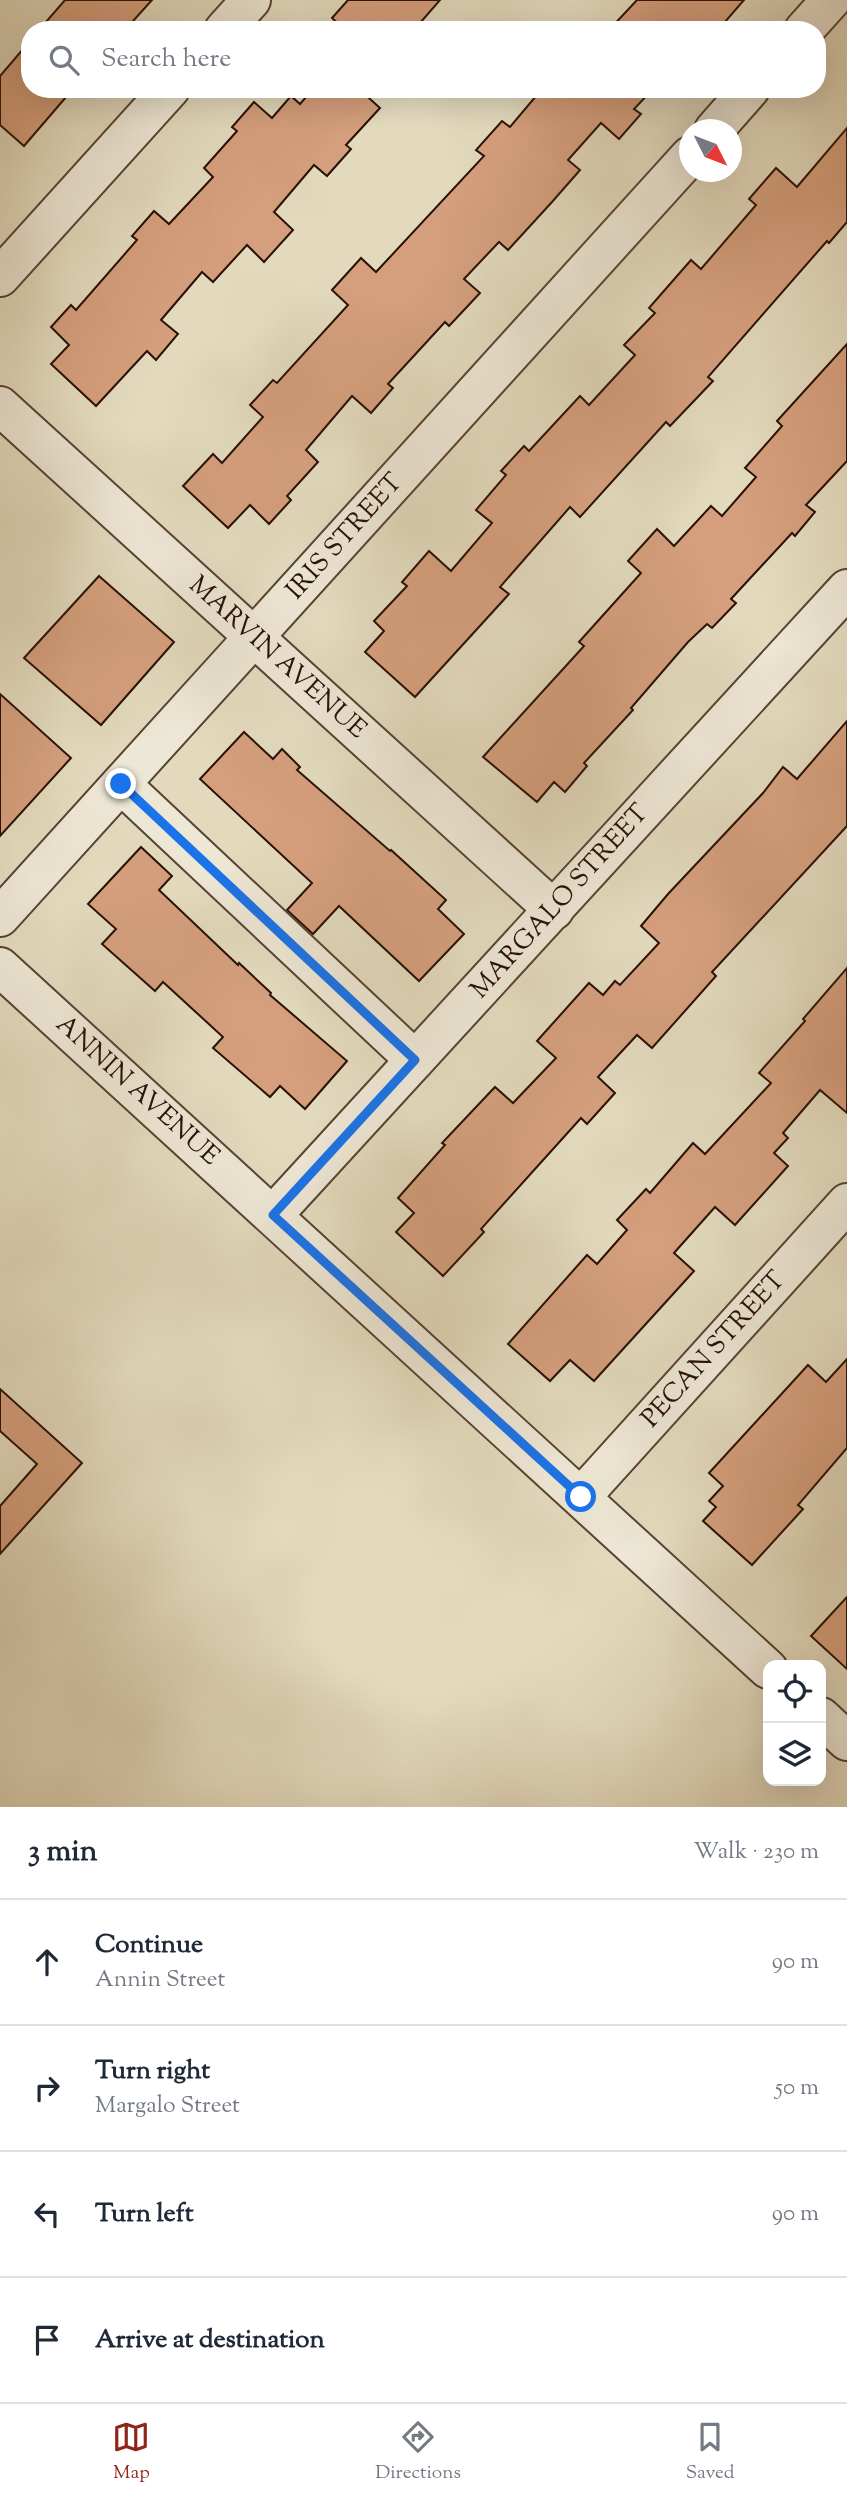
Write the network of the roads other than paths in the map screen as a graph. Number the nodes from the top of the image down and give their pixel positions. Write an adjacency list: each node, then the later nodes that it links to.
1 (251, 0): 3 (street)
2 (831, 0): 4 (street)
3 (232, 21)
4 (812, 21)
5 (162, 98): 9 (street)
6 (742, 98): 7 (street)
7 (724, 119)
8 (679, 168): 12 (street, IRIS STREET)
9 (0, 277)
10 (0, 406): 12 (street, MARVIN AVENUE)
11 (847, 589): 14 (street, MARGALO STREET)
12 (254, 638): 13 (street, IRIS STREET); 14 (street, MARVIN AVENUE)
13 (121, 784): 15 (street, IRIS STREET); 17 (street)
14 (554, 910): 17 (street, MARGALO STREET)
15 (0, 917)
16 (0, 967): 19 (street, ANNIN AVENUE)
17 (415, 1060): 19 (street, MARGALO STREET)
18 (847, 1203): 20 (street, PECAN STREET)
19 (273, 1215): 20 (street, ANNIN AVENUE)
20 (581, 1497): 21 (street, ANNIN AVENUE)
21 (763, 1664)
22 (826, 1722): 23 (street)
23 (847, 1741)

